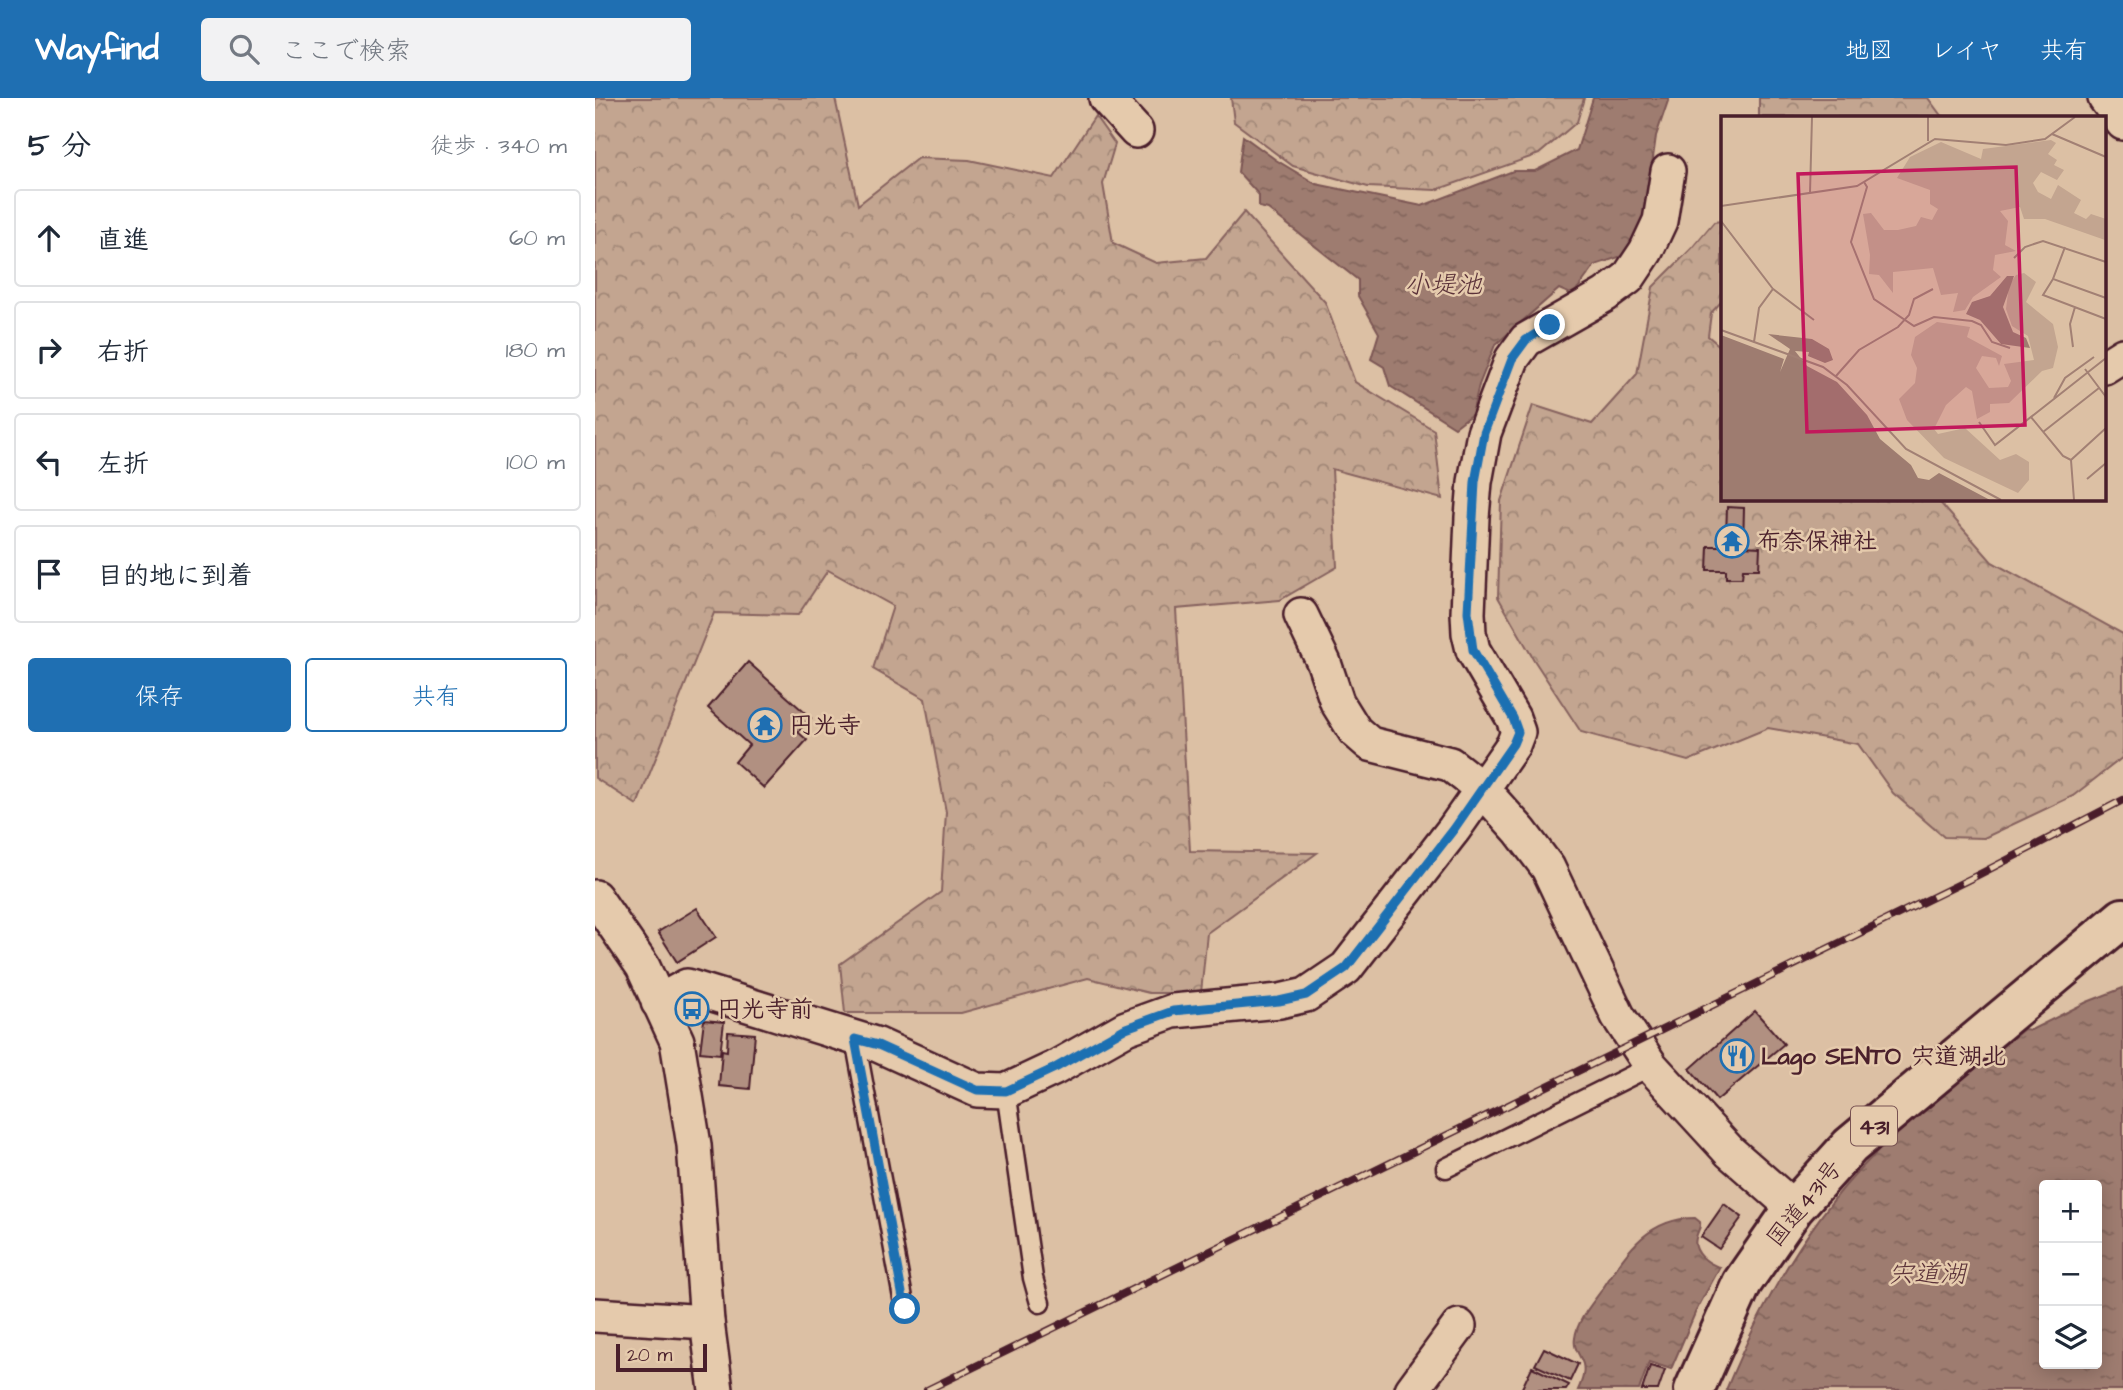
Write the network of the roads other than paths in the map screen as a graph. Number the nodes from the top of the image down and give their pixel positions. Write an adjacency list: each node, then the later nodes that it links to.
1 (1106, 98): 4 (street)
2 (2105, 98): 3 (street)
3 (2123, 124)
4 (1136, 131)
5 (1668, 171): 9 (street)
6 (2123, 355): 7 (street)
7 (2105, 366)
8 (1301, 615): 9 (street)
9 (1482, 789): 14 (street); 15 (street)
10 (595, 897): 12 (street)
11 (2123, 918): 17 (highway, 国道431号 / 431)
12 (658, 1002): 13 (street); 21 (street)
13 (855, 1039): 15 (street); 19 (lane)
14 (1651, 1066): 16 (lane); 17 (street)
15 (1006, 1091): 18 (lane)
16 (1446, 1168)
17 (1794, 1208): 25 (highway, 国道431号 / 431)
18 (1040, 1303)
19 (905, 1309)
20 (595, 1315): 21 (street)
21 (707, 1322): 23 (street)
22 (1459, 1326): 24 (street)
23 (716, 1390)
24 (1412, 1390)
25 (1694, 1390)

